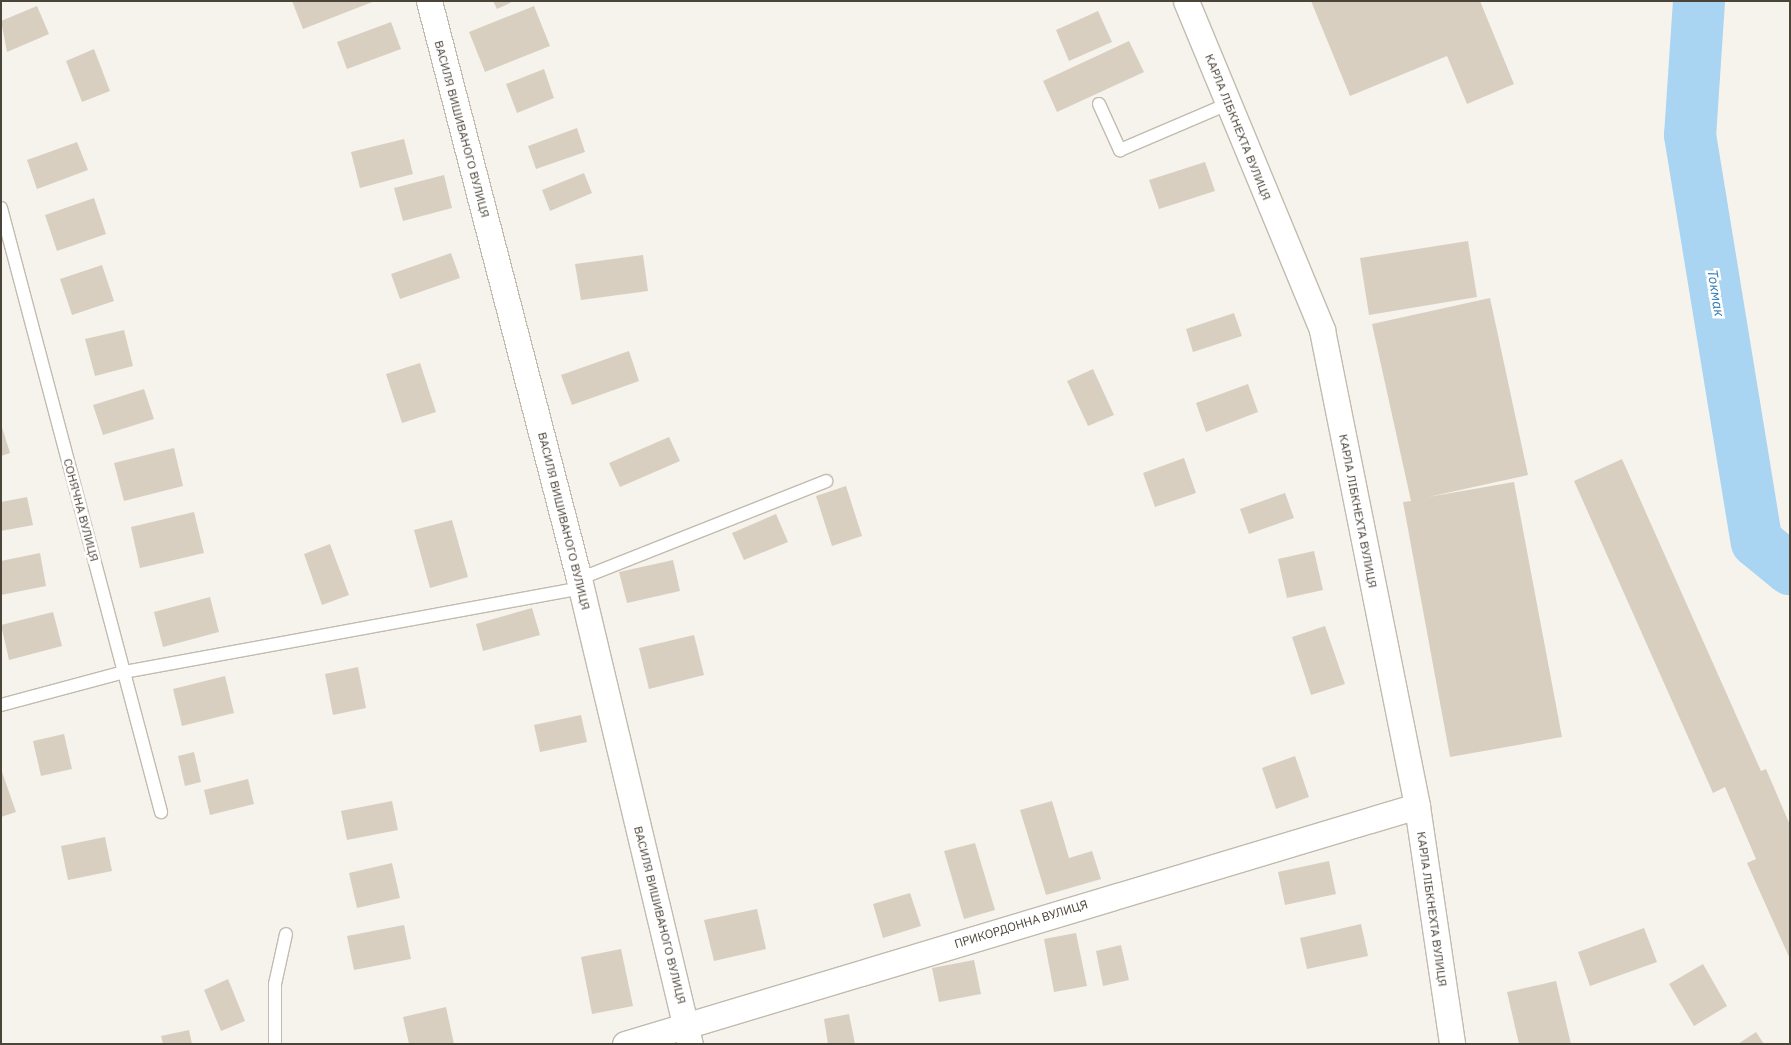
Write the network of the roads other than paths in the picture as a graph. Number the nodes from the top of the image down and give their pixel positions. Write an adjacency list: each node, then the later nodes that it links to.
1 (429, 1): 7 (street, ВАСИЛЯ ВИШИВАНОГО ВУЛИЦЯ)
2 (1186, 1): 4 (street, КАРЛА ЛІБКНЕХТА ВУЛИЦЯ)
3 (1099, 104): 4 (lane)
4 (1228, 104): 10 (street, КАРЛА ЛІБКНЕХТА ВУЛИЦЯ)
5 (1, 208): 8 (lane, СОНЯЧНА ВУЛИЦЯ)
6 (826, 481): 7 (lane)
7 (580, 583): 8 (lane); 13 (street, ВАСИЛЯ ВИШИВАНОГО ВУЛИЦЯ)
8 (124, 672): 9 (lane); 11 (lane, СОНЯЧНА ВУЛИЦЯ)
9 (1, 704)
10 (1417, 806): 13 (street, ПРИКОРДОННА ВУЛИЦЯ); 16 (street, КАРЛА ЛІБКНЕХТА ВУЛИЦЯ)
11 (162, 812)
12 (286, 934): 14 (lane)
13 (688, 1034): 15 (street, ПРИКОРДОННА ВУЛИЦЯ)
14 (275, 1044)
15 (625, 1044)
16 (1452, 1044)

